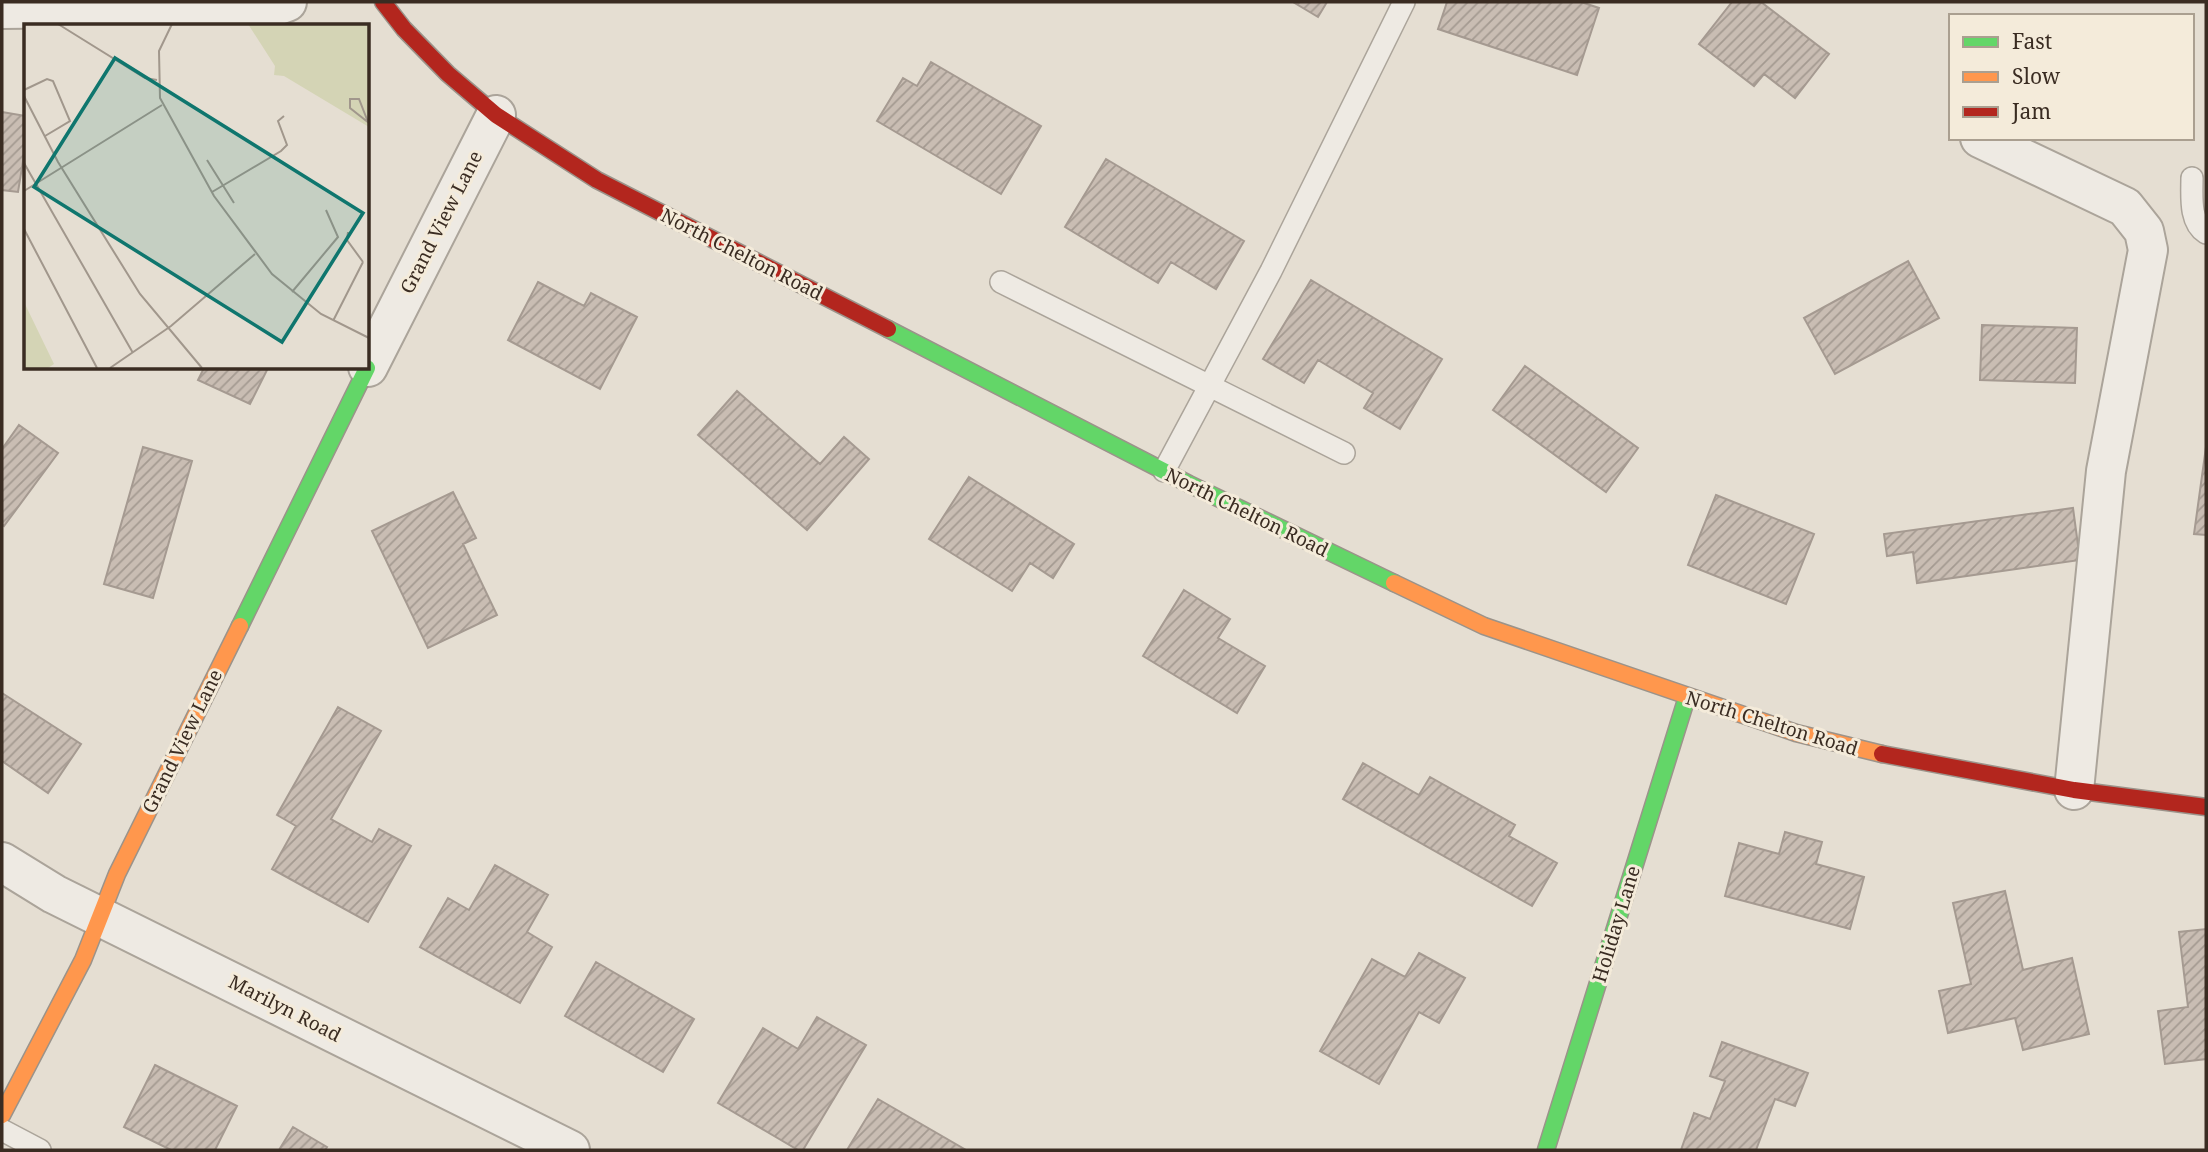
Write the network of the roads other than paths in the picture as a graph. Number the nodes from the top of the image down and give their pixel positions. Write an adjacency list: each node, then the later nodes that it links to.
1 (287, 2): 4 (street)
2 (383, 2): 5 (street, North Chelton Road)
3 (1404, 2): 12 (lane)
4 (2, 9)
5 (496, 115): 10 (street, Grand View Lane); 14 (street, North Chelton Road)
6 (1984, 140): 16 (street)
7 (2192, 178): 8 (lane)
8 (2206, 233)
9 (1001, 282): 12 (lane)
10 (369, 363)
11 (366, 369): 19 (street, Grand View Lane)
12 (1210, 385): 13 (lane); 14 (lane)
13 (1345, 453)
14 (1164, 471): 15 (street, North Chelton Road)
15 (1687, 697): 16 (street, North Chelton Road); 24 (street, Holiday Lane)
16 (2074, 790): 17 (street, North Chelton Road)
17 (2206, 807)
18 (2, 862): 19 (street, Marilyn Road)
19 (101, 916): 20 (street, Grand View Lane); 23 (street, Marilyn Road)
20 (2, 1115)
21 (2, 1130): 22 (lane)
22 (40, 1150)
23 (570, 1150)
24 (1546, 1150)

